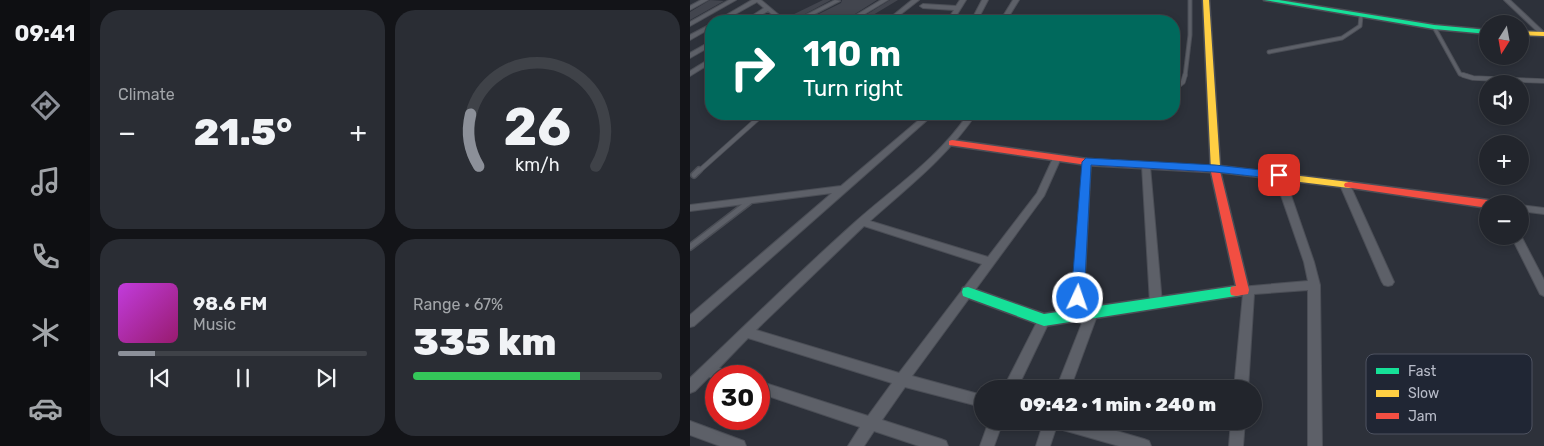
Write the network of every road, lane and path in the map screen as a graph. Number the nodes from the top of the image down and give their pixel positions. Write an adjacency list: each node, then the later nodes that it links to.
1 (705, 0): 15 (street)
2 (733, 0): 18 (street)
3 (757, 0): 16 (street); 19 (street)
4 (885, 0): 23 (street)
5 (916, 0): 24 (street)
6 (963, 0): 17 (street)
7 (985, 0): 26 (street)
8 (1016, 0): 27 (street)
9 (1190, 0): 43 (lane)
10 (1206, 0): 51 (street)
11 (1267, 0): 29 (street)
12 (1507, 0): 35 (street)
13 (837, 1): 22 (street)
14 (923, 6): 17 (street)
15 (690, 8)
16 (769, 8): 20 (street); 21 (street)
17 (958, 8): 25 (street)
18 (706, 15)
19 (730, 15)
20 (757, 15)
21 (776, 15)
22 (809, 15)
23 (859, 15)
24 (897, 15)
25 (954, 15)
26 (977, 15)
27 (1007, 15)
28 (705, 16): 30 (street)
29 (1360, 16): 31 (street); 38 (lane)
30 (690, 24)
31 (1434, 27): 33 (street); 42 (lane)
32 (705, 29): 36 (street)
33 (1479, 31)
34 (1529, 33): 35 (street)
35 (1543, 34)
36 (690, 38)
37 (705, 47): 39 (street)
38 (1269, 52)
39 (690, 56)
40 (705, 64): 41 (street)
41 (690, 74)
42 (1544, 80)
43 (1180, 84)
44 (757, 120): 52 (lane)
45 (923, 120): 55 (street)
46 (968, 120): 47 (street)
47 (952, 143): 48 (street); 61 (street)
48 (1057, 158): 49 (street); 64 (street)
49 (1086, 162): 50 (street); 72 (street)
50 (1146, 166): 51 (street); 70 (street)
51 (1215, 169): 53 (street); 67 (street)
52 (694, 175)
53 (1279, 175): 54 (street); 66 (street)
54 (1346, 185): 57 (street); 65 (street)
55 (844, 189): 56 (street); 74 (street)
56 (749, 202): 58 (street); 63 (lane)
57 (1479, 203)
58 (690, 208)
59 (1529, 209): 60 (street)
60 (1544, 210)
61 (862, 222): 64 (street); 75 (street)
62 (1520, 245): 69 (street)
63 (690, 247)
64 (988, 262): 68 (street)
65 (1388, 282)
66 (1314, 285): 67 (street); 98 (street)
67 (1246, 290): 70 (street); 81 (street)
68 (968, 292): 73 (street); 78 (street)
69 (1544, 292)
70 (1156, 303): 71 (street)
71 (1092, 313): 72 (street); 80 (street)
72 (1077, 315): 73 (street)
73 (1044, 320): 79 (street)
74 (690, 322)
75 (745, 332): 76 (street); 78 (street)
76 (712, 365)
77 (705, 372): 82 (street)
78 (902, 380): 84 (street); 85 (street)
79 (1014, 380)
80 (1066, 380)
81 (1241, 380)
82 (690, 387)
83 (770, 391): 85 (street)
84 (974, 399)
85 (872, 423): 92 (street); 93 (street)
86 (690, 428): 91 (street)
87 (993, 430): 94 (street)
88 (1047, 430): 95 (street)
89 (1088, 430): 96 (street)
90 (1237, 430): 97 (street)
91 (739, 446)
92 (855, 446)
93 (941, 446)
94 (987, 446)
95 (1043, 446)
96 (1144, 446)
97 (1236, 446)
98 (1315, 446)

